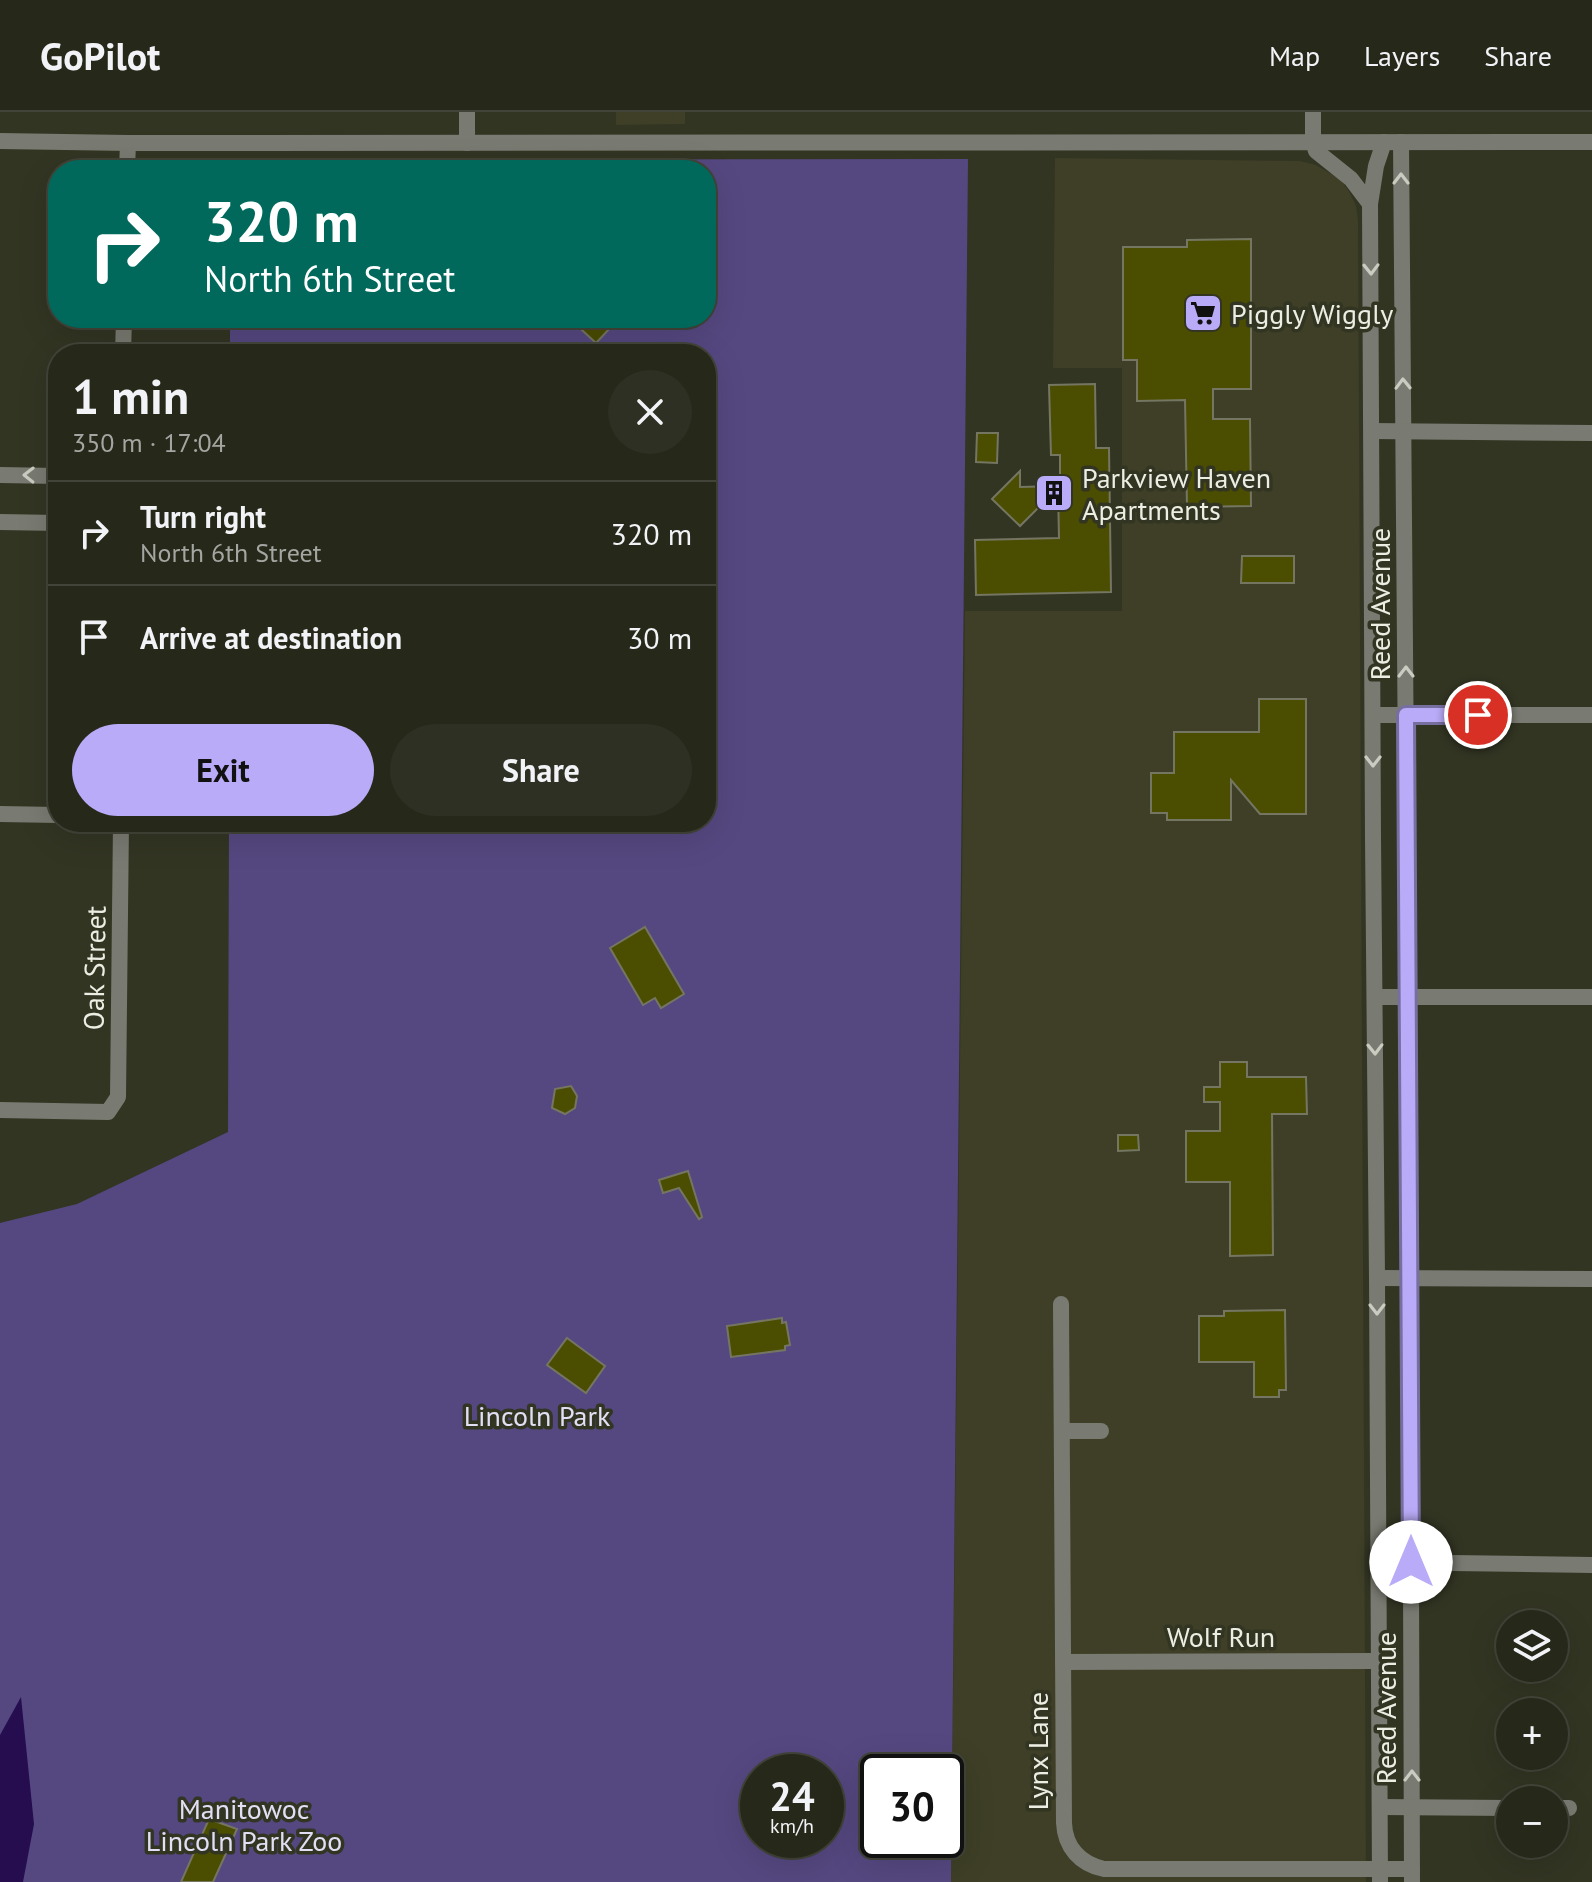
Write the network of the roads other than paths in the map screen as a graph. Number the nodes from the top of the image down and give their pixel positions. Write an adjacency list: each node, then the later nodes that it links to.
1 (467, 112): 8 (street)
2 (1313, 112): 4 (street)
3 (0, 141): 7 (street)
4 (1313, 141): 5 (street); 8 (street); 10 (street)
5 (1392, 142): 6 (street); 10 (street, Reed Avenue); 12 (street, Reed Avenue, one-way to 5)
6 (1592, 142)
7 (128, 143): 8 (street); 9 (street)
8 (467, 143)
9 (127, 160)
10 (1370, 204): 11 (street, Reed Avenue, one-way to 11)
11 (1372, 431): 12 (street); 18 (street, Reed Avenue)
12 (1404, 431): 13 (street); 19 (street, Reed Avenue, one-way to 12)
13 (1592, 433)
14 (0, 475): 15 (street, one-way to 14)
15 (48, 476)
16 (0, 522): 17 (street)
17 (48, 523)
18 (1373, 715): 19 (street); 24 (street, Reed Avenue, one-way to 24)
19 (1406, 715): 20 (street); 25 (street, Reed Avenue)
20 (1592, 715)
21 (0, 814): 22 (street)
22 (48, 815)
23 (121, 832): 27 (street, Oak Street)
24 (1375, 997): 25 (street); 28 (street, Reed Avenue, one-way to 28)
25 (1407, 997): 26 (street); 29 (street, Reed Avenue)
26 (1592, 997)
27 (0, 1110)
28 (1377, 1278): 29 (street); 34 (street, Reed Avenue, one-way to 34)
29 (1410, 1278): 30 (street); 35 (street, Reed Avenue)
30 (1592, 1279)
31 (1061, 1304): 32 (street, Lynx Lane)
32 (1062, 1431): 33 (street); 38 (street, Lynx Lane)
33 (1101, 1431)
34 (1378, 1562): 35 (street); 37 (street, Reed Avenue)
35 (1411, 1562): 36 (street); 40 (street, Reed Avenue, one-way to 35)
36 (1592, 1565)
37 (1379, 1661): 38 (street, Wolf Run); 39 (street, Reed Avenue)
38 (1063, 1662): 42 (street, Lynx Lane)
39 (1380, 1807): 40 (street); 42 (street, Reed Avenue)
40 (1412, 1807): 41 (street); 43 (street, Reed Avenue)
41 (1496, 1808)
42 (1380, 1875): 43 (street, Lynx Lane)
43 (1412, 1875)

